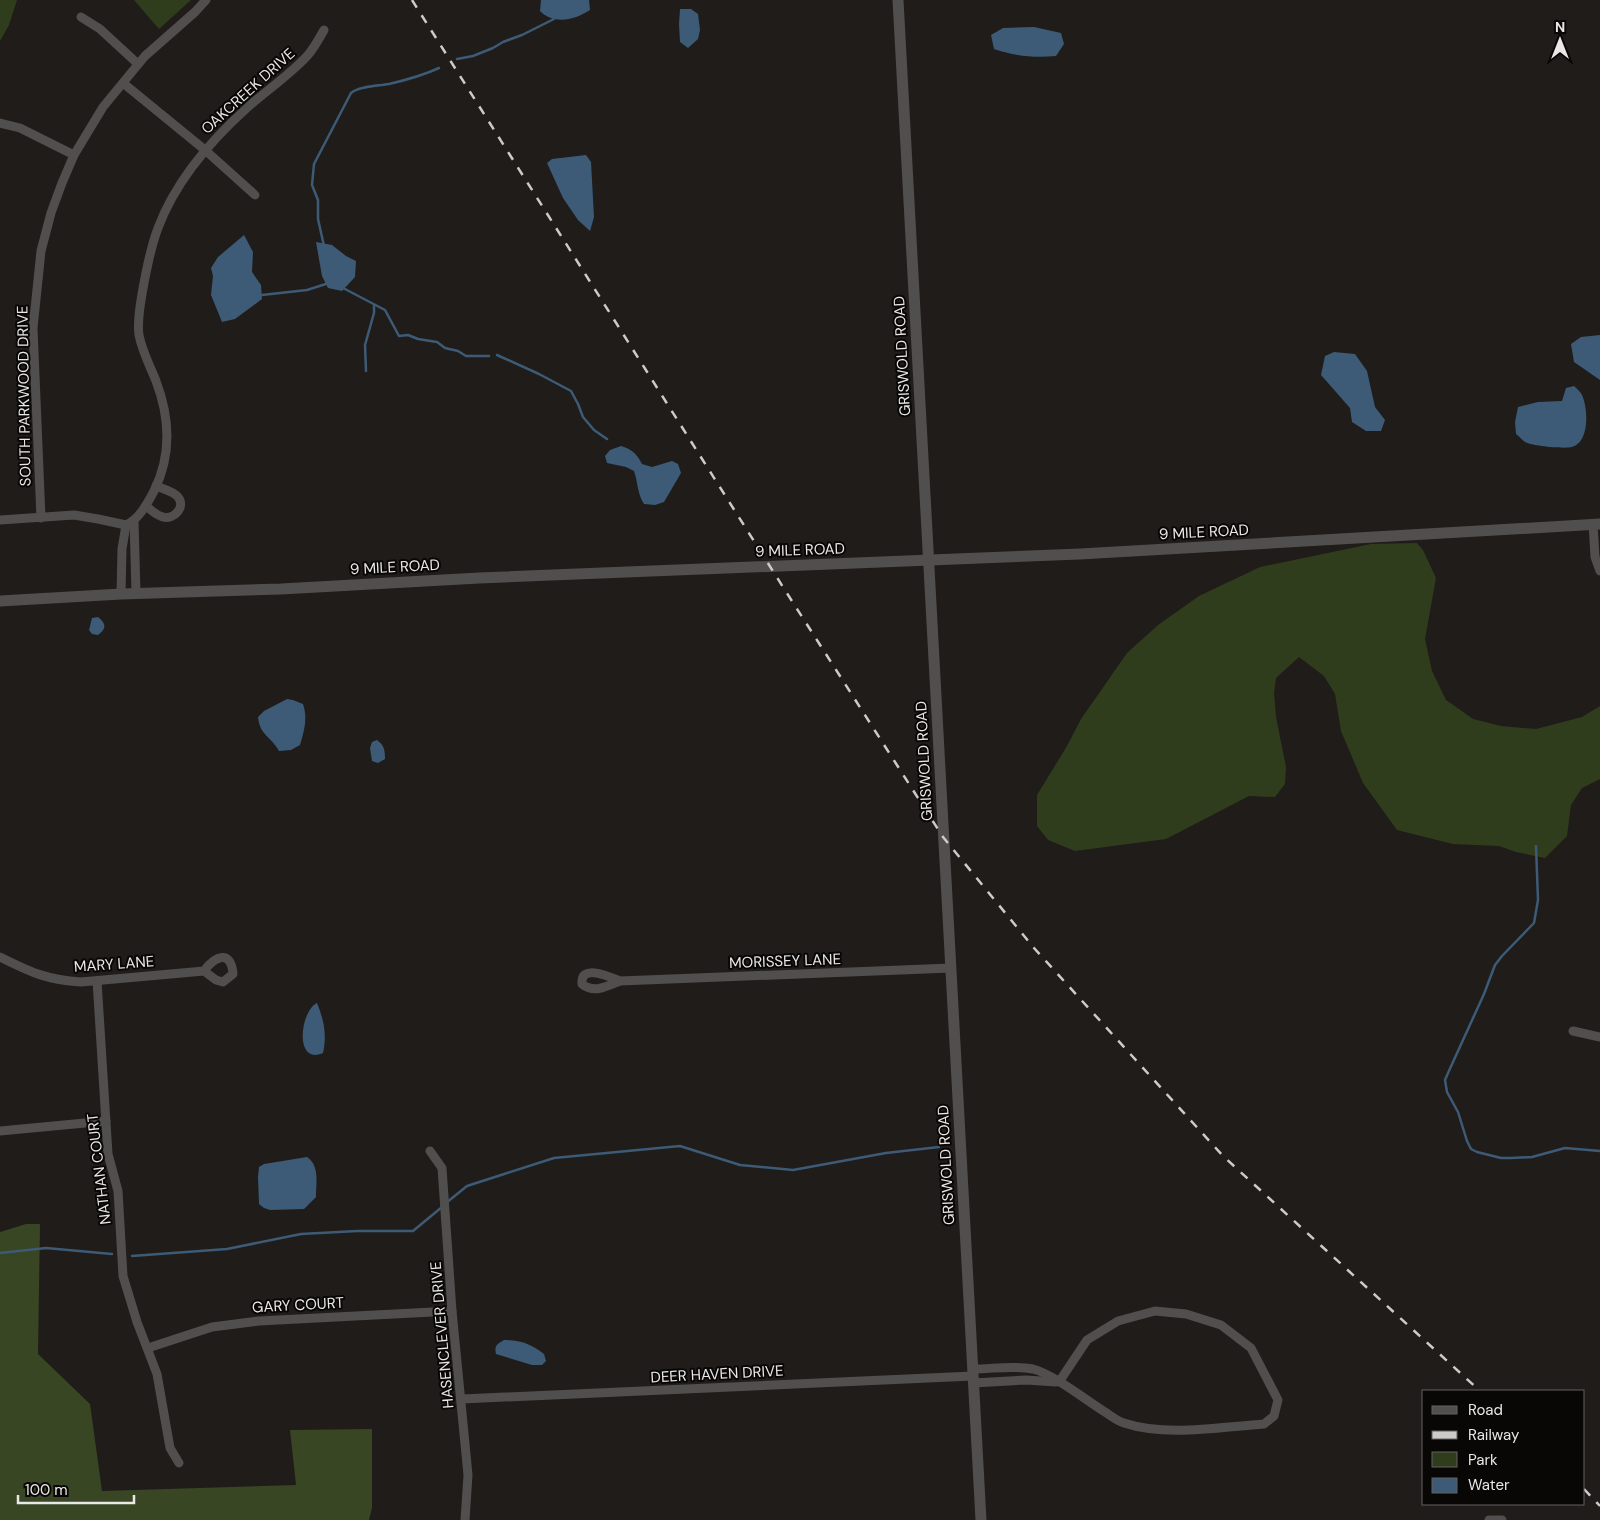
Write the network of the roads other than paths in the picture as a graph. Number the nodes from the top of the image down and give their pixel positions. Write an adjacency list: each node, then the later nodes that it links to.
1 (206, 0): 5 (street, SOUTH PARKWOOD DRIVE)
2 (898, 0): 17 (street, GRISWOLD ROAD)
3 (81, 17): 5 (street)
4 (324, 30): 8 (street, OAKCREEK DRIVE)
5 (138, 64): 6 (street, SOUTH PARKWOOD DRIVE)
6 (123, 83): 8 (street); 9 (street, SOUTH PARKWOOD DRIVE)
7 (0, 123): 9 (street)
8 (205, 150): 10 (street); 11 (street, OAKCREEK DRIVE)
9 (74, 155): 13 (street, SOUTH PARKWOOD DRIVE)
10 (255, 195)
11 (156, 486): 12 (street, OAKCREEK DRIVE); 12 (street)
12 (146, 506): 15 (street, OAKCREEK DRIVE)
13 (41, 518): 14 (street); 15 (street)
14 (0, 520)
15 (130, 523): 19 (street, OAKCREEK DRIVE); 20 (street)
16 (1597, 524): 17 (street, 9 MILE ROAD); 18 (street)
17 (928, 561): 20 (street, 9 MILE ROAD); 23 (street, GRISWOLD ROAD)
18 (1600, 571)
19 (121, 594): 20 (street, 9 MILE ROAD); 21 (street, 9 MILE ROAD)
20 (136, 594)
21 (0, 600)
22 (0, 957): 25 (street, MARY LANE)
23 (951, 968): 26 (street, MORISSEY LANE); 34 (street, GRISWOLD ROAD)
24 (204, 971): 25 (street, MARY LANE)
25 (97, 981): 29 (street, NATHAN COURT)
26 (620, 981)
27 (1573, 1032): 28 (street)
28 (1600, 1037)
29 (106, 1121): 30 (street); 33 (street, NATHAN COURT)
30 (0, 1131)
31 (430, 1151): 32 (street, HASENCLEVER DRIVE)
32 (452, 1311): 33 (street, GARY COURT); 36 (street, HASENCLEVER DRIVE)
33 (148, 1348): 37 (street, NATHAN COURT)
34 (973, 1376): 35 (street); 35 (street); 36 (street, DEER HAVEN DRIVE); 39 (street, GRISWOLD ROAD)
35 (1059, 1382): 35 (street)
36 (462, 1399): 38 (street, HASENCLEVER DRIVE)
37 (179, 1463)
38 (464, 1520)
39 (981, 1520)
40 (1489, 1520): 41 (street)
41 (1502, 1520)

